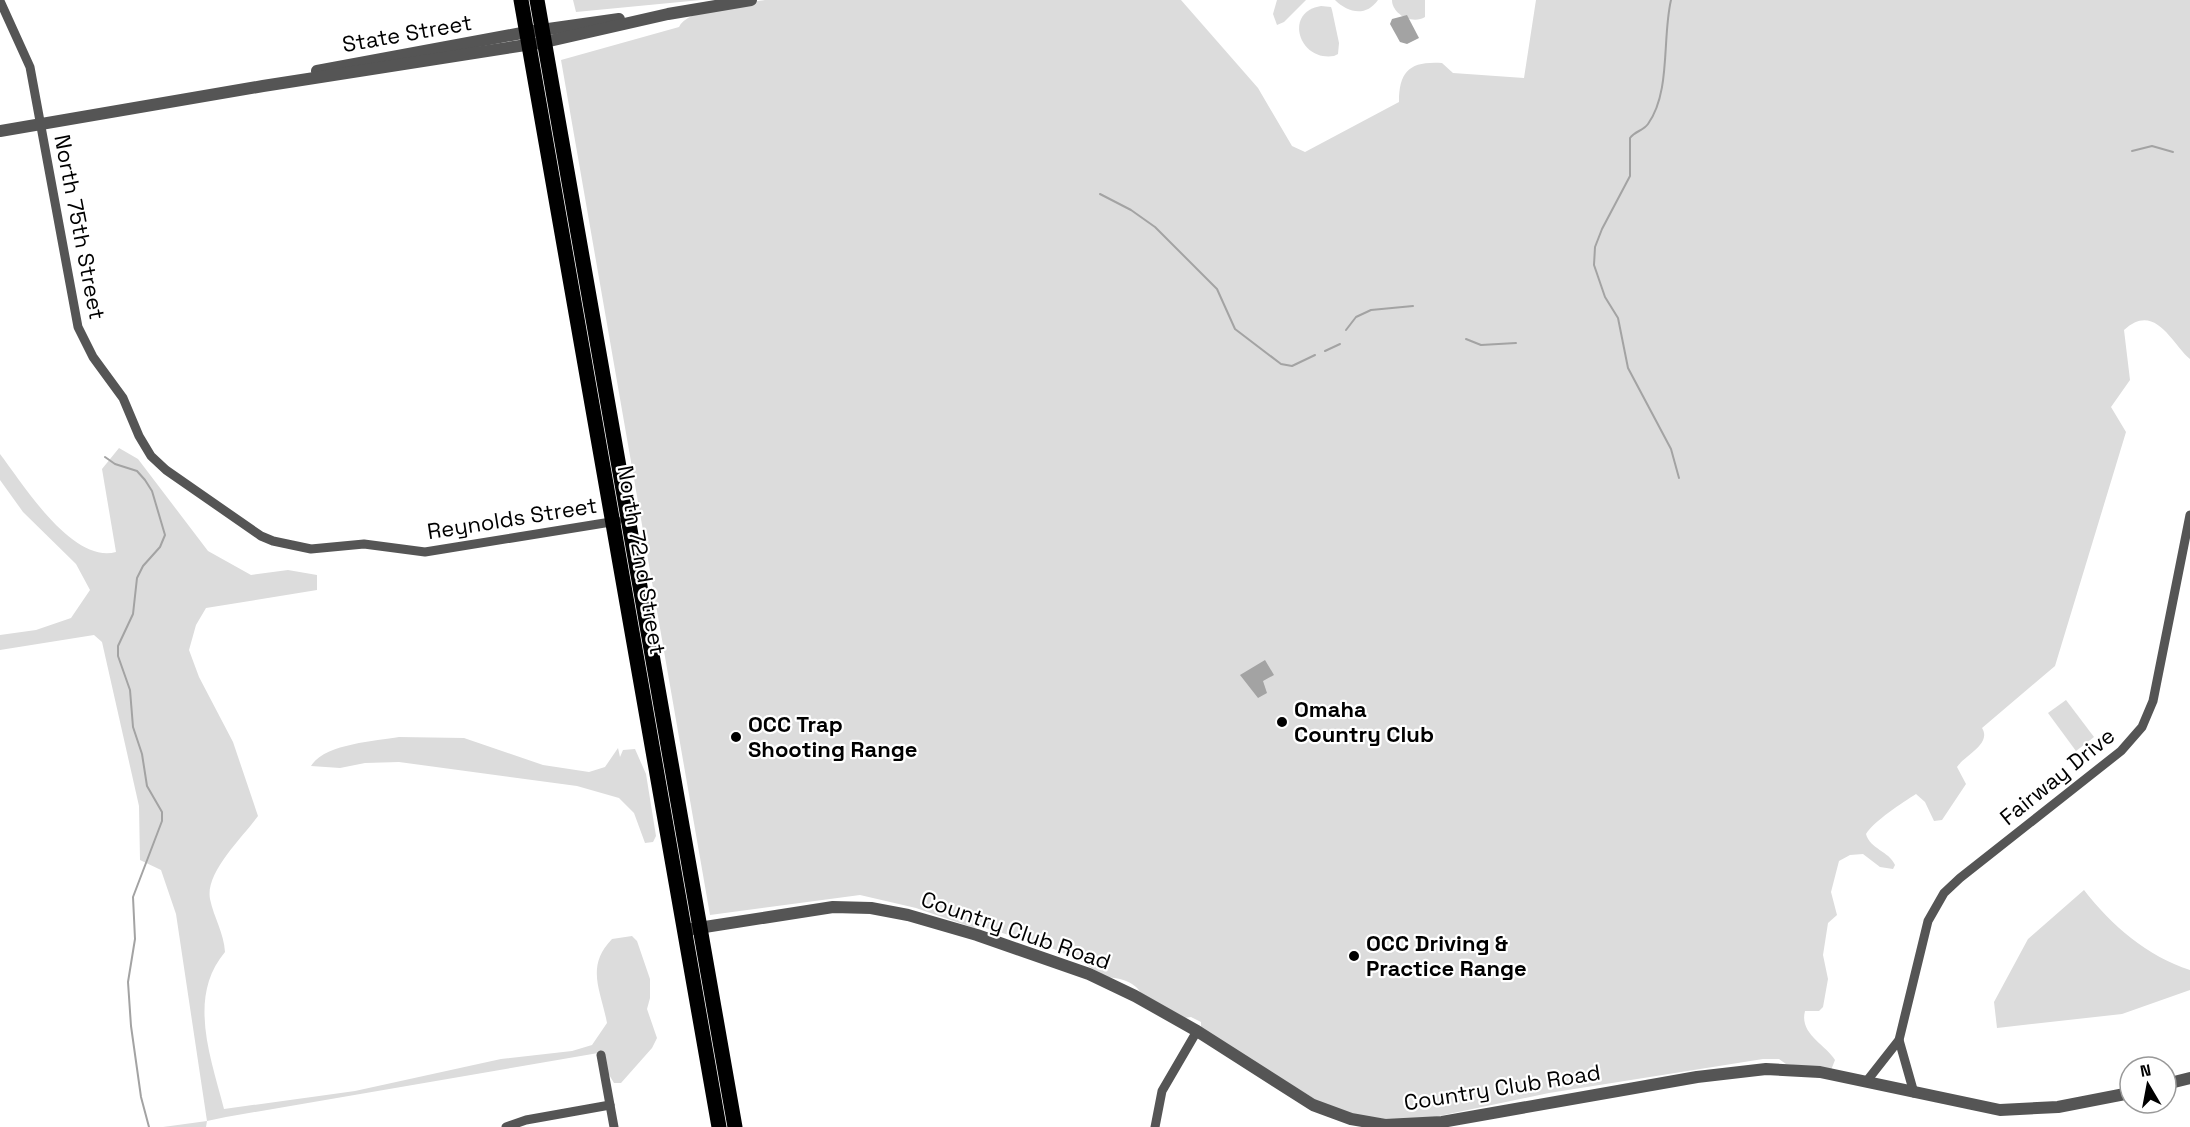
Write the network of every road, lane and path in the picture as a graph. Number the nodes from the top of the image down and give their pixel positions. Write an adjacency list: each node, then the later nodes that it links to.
1 (521, 0): 6 (main road, North 72nd Street)
2 (537, 0): 5 (main road, North 72nd Street)
3 (752, 0): 5 (street, State Street)
4 (0, 1): 7 (street, North 75th Street)
5 (544, 36): 6 (street, State Street); 10 (main road, North 72nd Street)
6 (528, 39): 7 (street, State Street); 10 (main road, North 72nd Street)
7 (41, 124): 8 (street, State Street); 11 (street, North 75th Street)
8 (0, 131)
9 (2190, 515): 14 (street, Fairway Drive)
10 (620, 520): 11 (street, Reynolds Street); 12 (main road, North 72nd Street)
11 (261, 536)
12 (686, 930): 13 (street, Country Club Road); 22 (main road, North 72nd Street); 23 (main road, North 72nd Street)
13 (1197, 1031): 16 (street, Country Club Road); 24 (street)
14 (1899, 1040): 16 (street, Fairway Drive); 17 (street, Fairway Drive)
15 (601, 1055): 19 (street)
16 (1866, 1082): 17 (street, Country Club Road)
17 (1914, 1093): 18 (street, Country Club Road)
18 (2118, 1095)
19 (610, 1105): 20 (street); 21 (street)
20 (506, 1127)
21 (614, 1127)
22 (719, 1127)
23 (735, 1127)
24 (1155, 1127)

